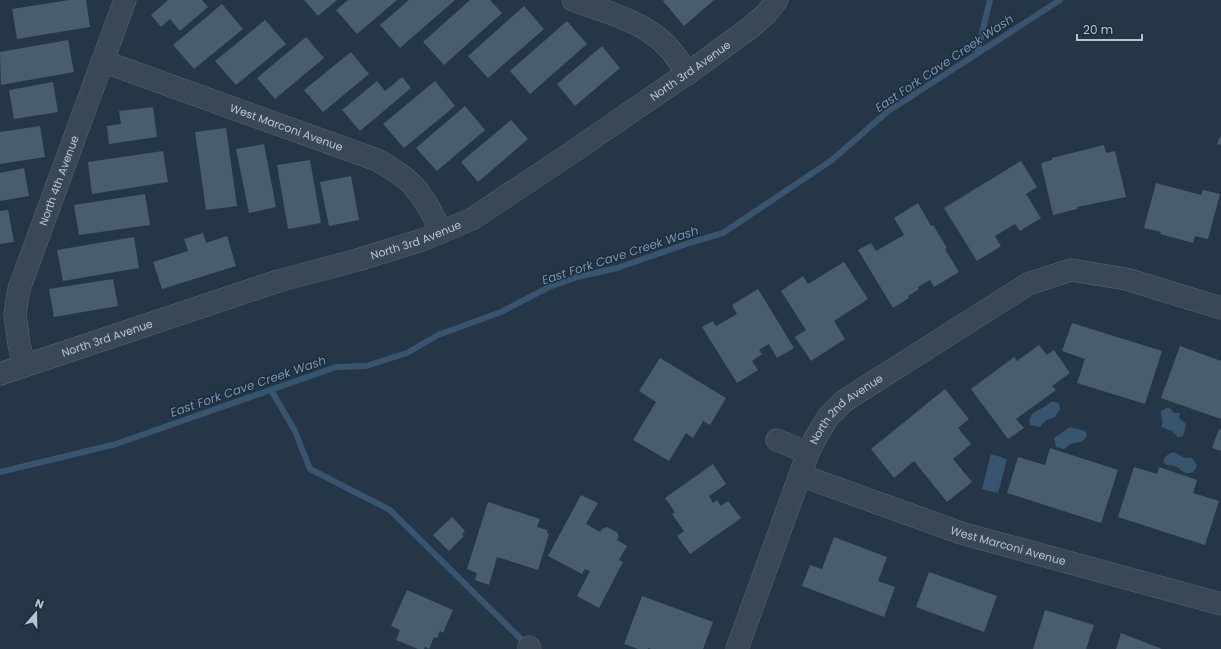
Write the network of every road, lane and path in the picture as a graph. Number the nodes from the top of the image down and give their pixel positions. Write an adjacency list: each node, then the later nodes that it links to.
1 (125, 0): 4 (street, North 4th Avenue)
2 (572, 0): 5 (street)
3 (777, 0): 5 (street, North 3rd Avenue)
4 (102, 61): 6 (street, West Marconi Avenue); 8 (street, North 4th Avenue)
5 (688, 74): 6 (street, North 3rd Avenue)
6 (442, 232): 8 (street, North 3rd Avenue)
7 (1221, 308): 11 (street, North 2nd Avenue)
8 (25, 364): 9 (street, North 3rd Avenue)
9 (0, 374)
10 (777, 440): 11 (street)
11 (808, 453): 12 (street, North 2nd Avenue)
12 (800, 475): 13 (street, West Marconi Avenue); 14 (street, North 2nd Avenue)
13 (1221, 604)
14 (737, 649)

